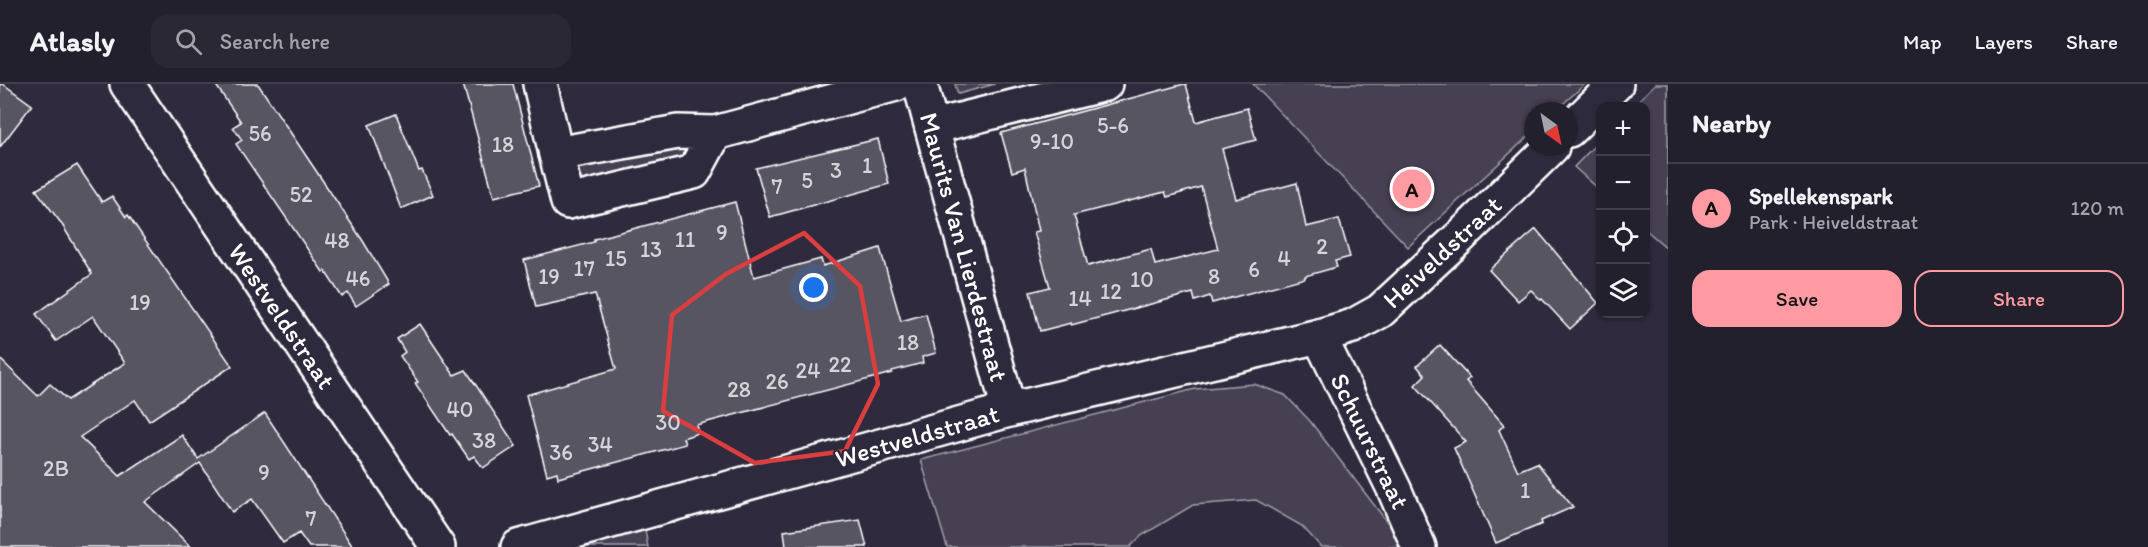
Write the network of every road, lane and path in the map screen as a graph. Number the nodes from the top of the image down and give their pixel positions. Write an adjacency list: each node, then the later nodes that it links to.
1 (127, 84): 14 (street, Westveldstraat)
2 (540, 84): 10 (street)
3 (896, 84): 9 (street)
4 (920, 84): 8 (street, Maurits Van Lierdestraat)
5 (1103, 84): 8 (street)
6 (1616, 84): 7 (street)
7 (1578, 121)
8 (932, 127): 13 (street, Maurits Van Lierdestraat)
9 (715, 133): 10 (street); 10 (street)
10 (556, 154)
11 (1543, 156): 12 (street, Heiveldstraat)
12 (1319, 336): 13 (street, Westveldstraat); 16 (street, Schuurstraat)
13 (1009, 410): 15 (street, Westveldstraat)
14 (438, 547)
15 (518, 547)
16 (1419, 547)

